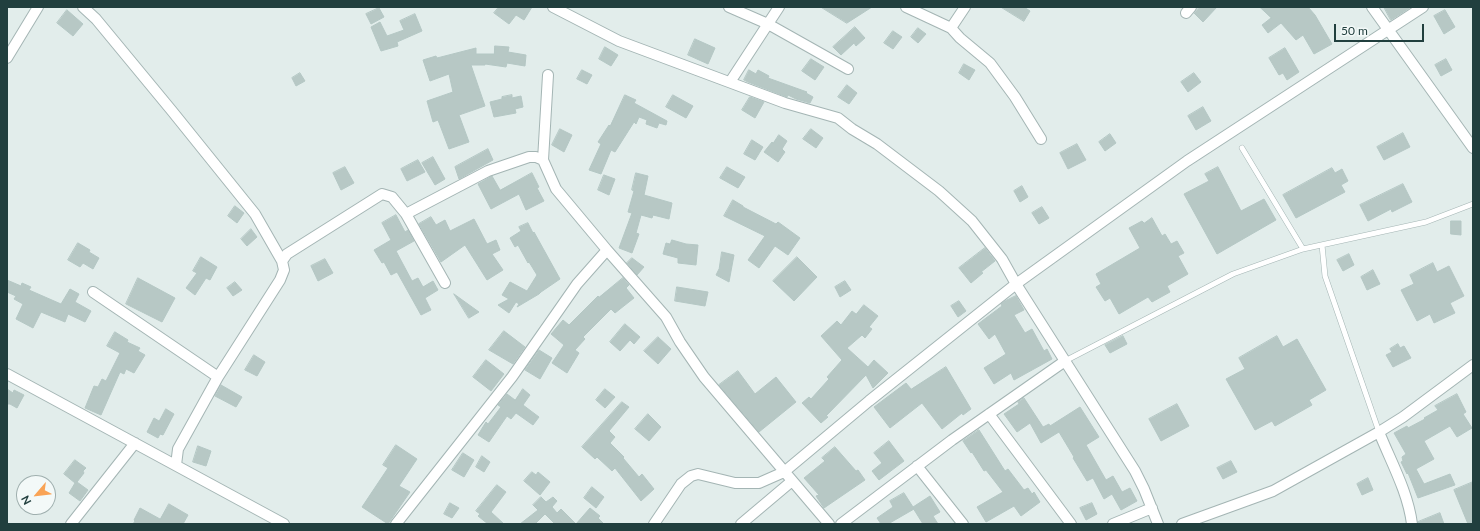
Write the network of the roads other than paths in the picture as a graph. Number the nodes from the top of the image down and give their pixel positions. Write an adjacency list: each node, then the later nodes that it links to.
1 (38, 7): 13 (street)
2 (83, 7): 26 (street)
3 (553, 7): 16 (street)
4 (729, 7): 10 (street)
5 (779, 7): 10 (street)
6 (906, 7): 11 (street)
7 (965, 7): 11 (street)
8 (1372, 7): 12 (street)
9 (1423, 7): 12 (street)
10 (768, 24): 14 (street); 16 (street)
11 (951, 28): 17 (street)
12 (1388, 29): 19 (street); 28 (street)
13 (7, 58)
14 (848, 69)
15 (548, 75): 20 (street)
16 (730, 82): 28 (street)
17 (1041, 139)
18 (1242, 148): 24 (lane)
19 (1473, 148)
20 (543, 160): 22 (street); 25 (street)
21 (1473, 204): 23 (lane)
22 (406, 214): 26 (street); 27 (street)
23 (1322, 245): 24 (lane); 35 (lane)
24 (1303, 249): 30 (lane)
25 (607, 250): 39 (street); 44 (street)
26 (282, 261): 33 (street)
27 (445, 283)
28 (1016, 284): 30 (street); 39 (street)
29 (93, 292): 33 (street)
30 (1065, 361): 34 (street); 41 (street)
31 (1473, 365): 35 (street)
32 (7, 374): 36 (street)
33 (218, 377): 37 (street)
34 (989, 414): 38 (street); 50 (street)
35 (1379, 432): 53 (street); 54 (street)
36 (135, 443): 37 (street); 42 (street)
37 (176, 465): 43 (street)
38 (917, 466): 48 (street); 49 (street)
39 (784, 472): 40 (street); 45 (street)
40 (792, 481): 46 (street); 47 (street)
41 (1152, 508): 51 (street); 52 (street)
42 (71, 524)
43 (284, 524)
44 (396, 524)
45 (654, 524)
46 (741, 524)
47 (829, 524)
48 (841, 524)
49 (963, 524)
50 (1071, 524)
51 (1113, 524)
52 (1158, 524)
53 (1182, 524)
54 (1412, 524)

